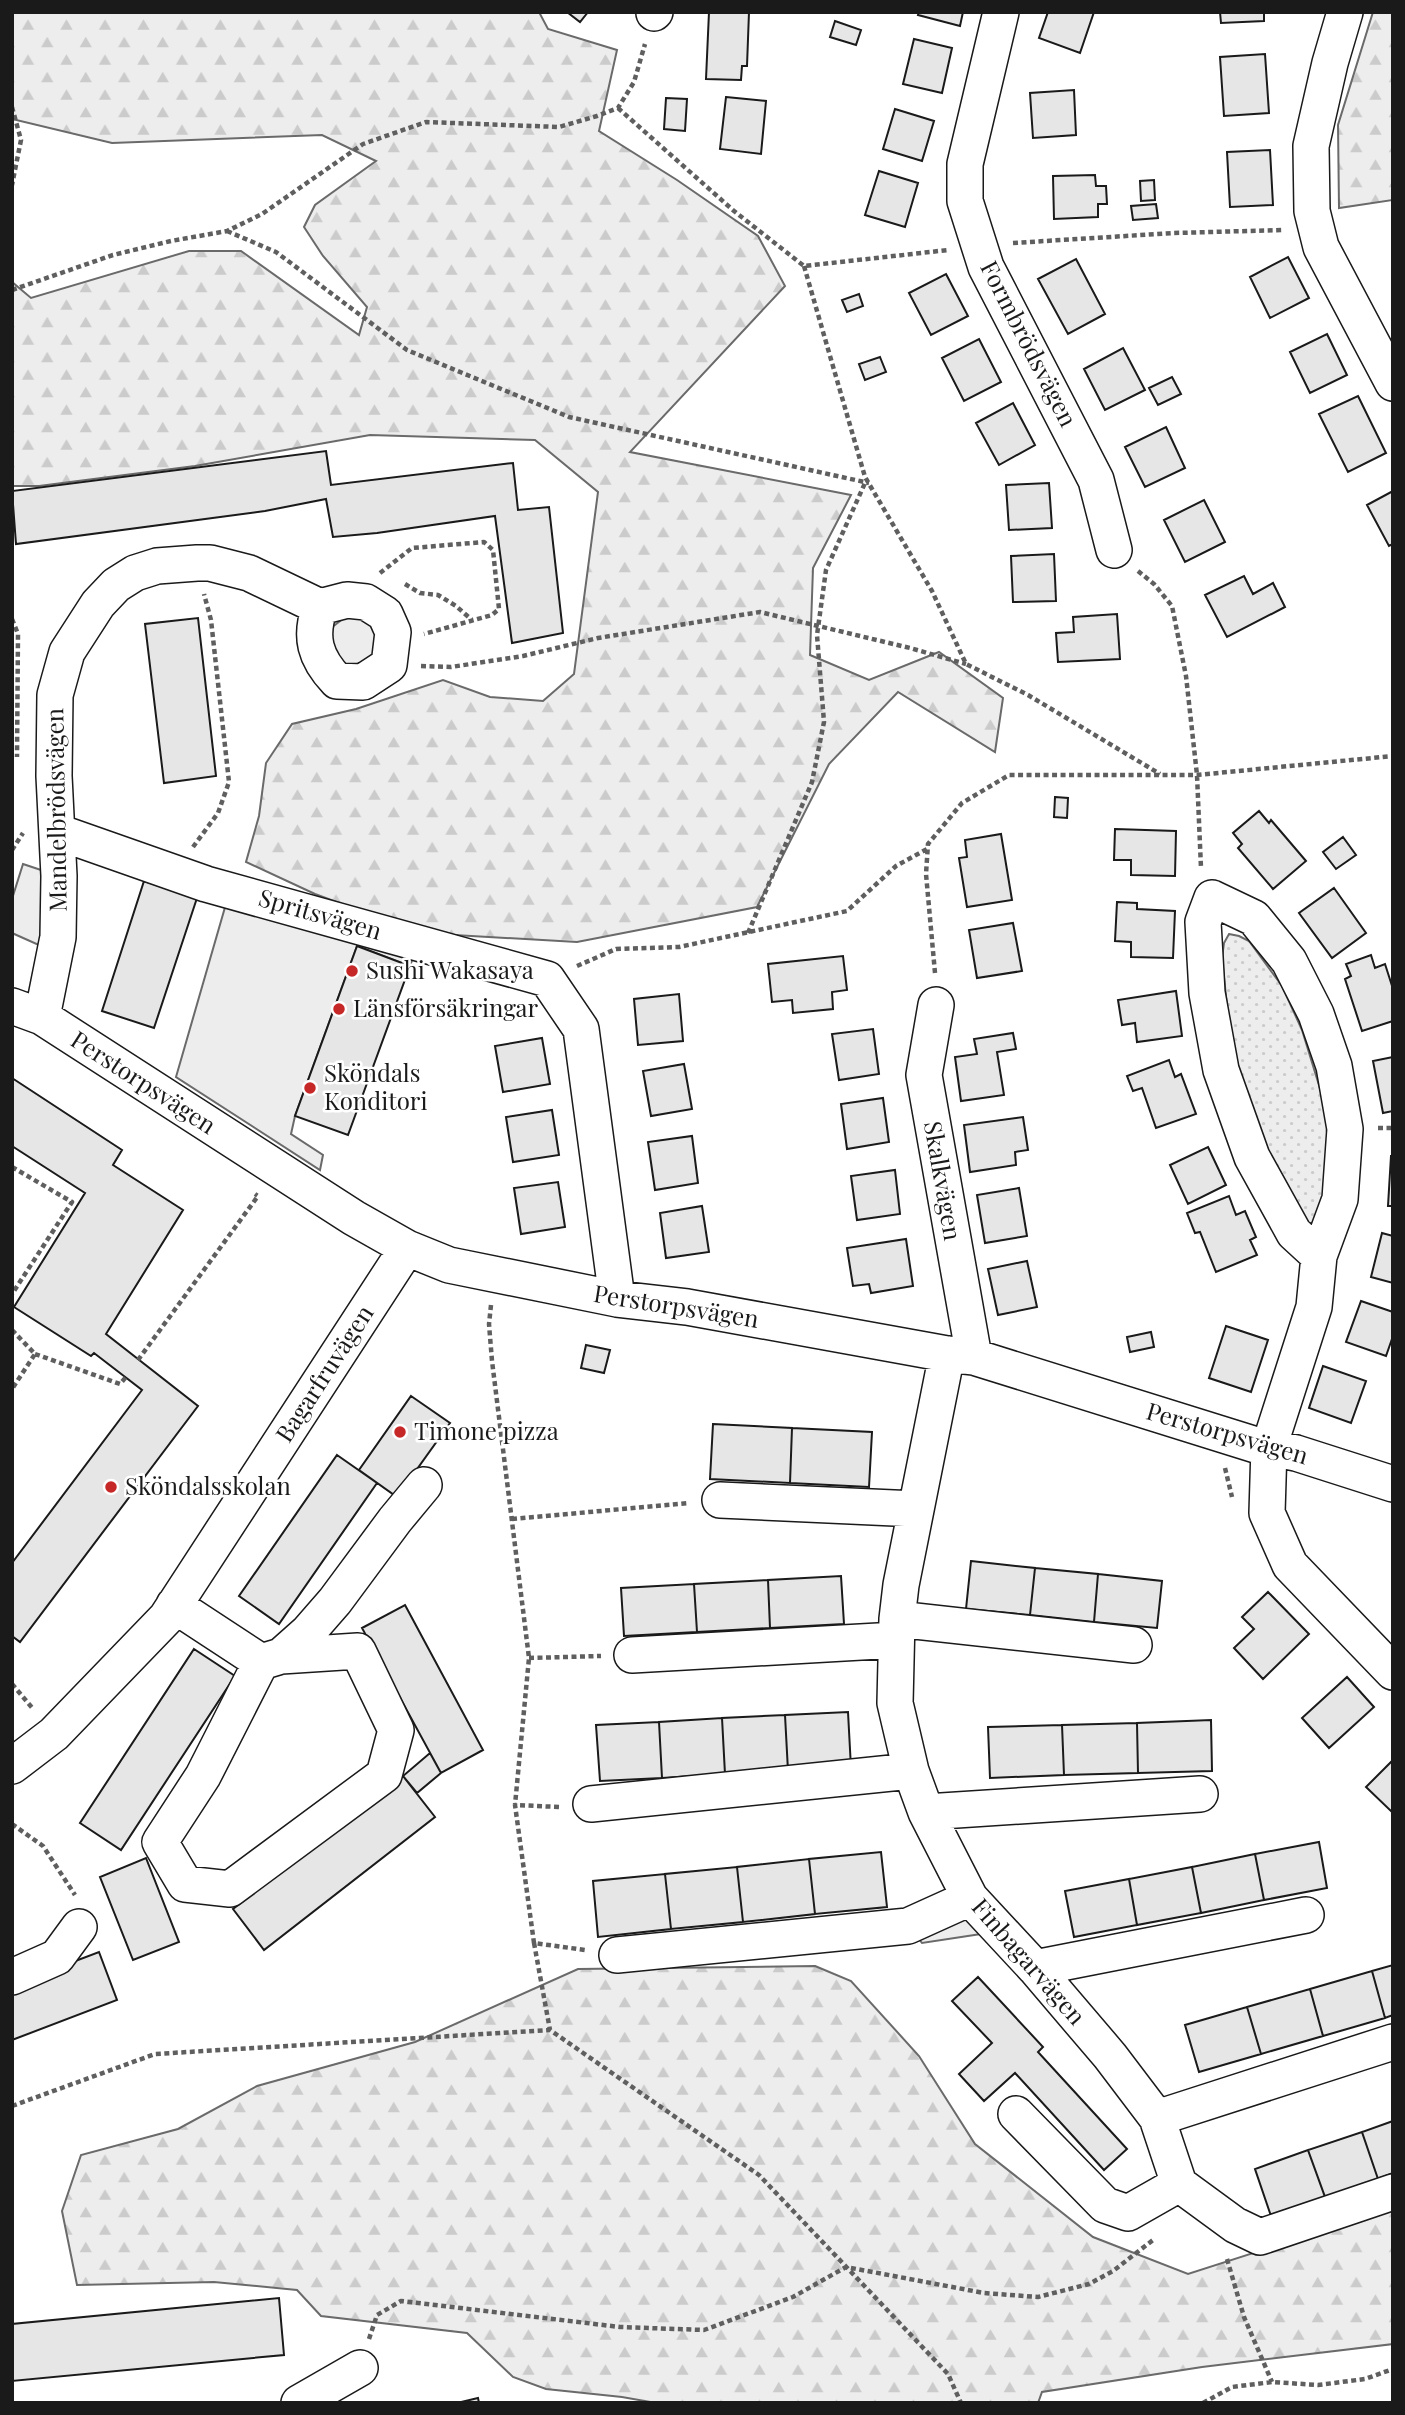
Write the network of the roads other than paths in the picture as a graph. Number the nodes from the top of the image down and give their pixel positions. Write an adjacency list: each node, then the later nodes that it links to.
1 (1001, 12): 4 (street, Formbrödsvägen)
2 (1345, 12): 3 (street)
3 (1393, 383)
4 (1114, 550)
5 (320, 607): 5 (street); 6 (street, Mandelbrödsvägen)
6 (58, 832): 8 (street, Mandelbrödsvägen); 11 (street, Spritsvägen)
7 (936, 1005): 12 (street, Skalkvägen)
8 (27, 1012): 9 (street, Perstorpsvägen)
9 (407, 1248): 11 (street, Perstorpsvägen); 18 (street, Bagarfruvägen)
10 (1319, 1256): 10 (street); 13 (street)
11 (617, 1299): 12 (street, Perstorpsvägen)
12 (960, 1355): 13 (street, Perstorpsvägen); 17 (street, Finbagarvägen)
13 (1269, 1447): 14 (street, Perstorpsvägen); 23 (street)
14 (1393, 1484)
15 (424, 1485): 22 (street)
16 (720, 1500): 17 (street)
17 (916, 1509): 19 (street, Finbagarvägen)
18 (174, 1605): 22 (street); 24 (street, Bagarfruvägen)
19 (896, 1629): 20 (street); 21 (street); 25 (street, Finbagarvägen)
20 (1134, 1645)
21 (632, 1655)
22 (271, 1659): 22 (street)
23 (1393, 1672)
24 (12, 1766)
25 (911, 1771): 27 (street); 28 (street, Finbagarvägen)
26 (1200, 1794): 28 (street)
27 (591, 1804)
28 (926, 1812): 29 (street, Finbagarvägen)
29 (970, 1898): 32 (street); 33 (street, Finbagarvägen)
30 (1306, 1914): 33 (street)
31 (79, 1927): 34 (street)
32 (617, 1955)
33 (1035, 1968): 37 (street, Finbagarvägen)
34 (12, 1977)
35 (1393, 2042): 37 (street)
36 (1016, 2113): 38 (street)
37 (1157, 2118): 38 (street, Finbagarvägen)
38 (1179, 2184): 39 (street)
39 (1393, 2192)
40 (360, 2368): 41 (street)
41 (299, 2403)

